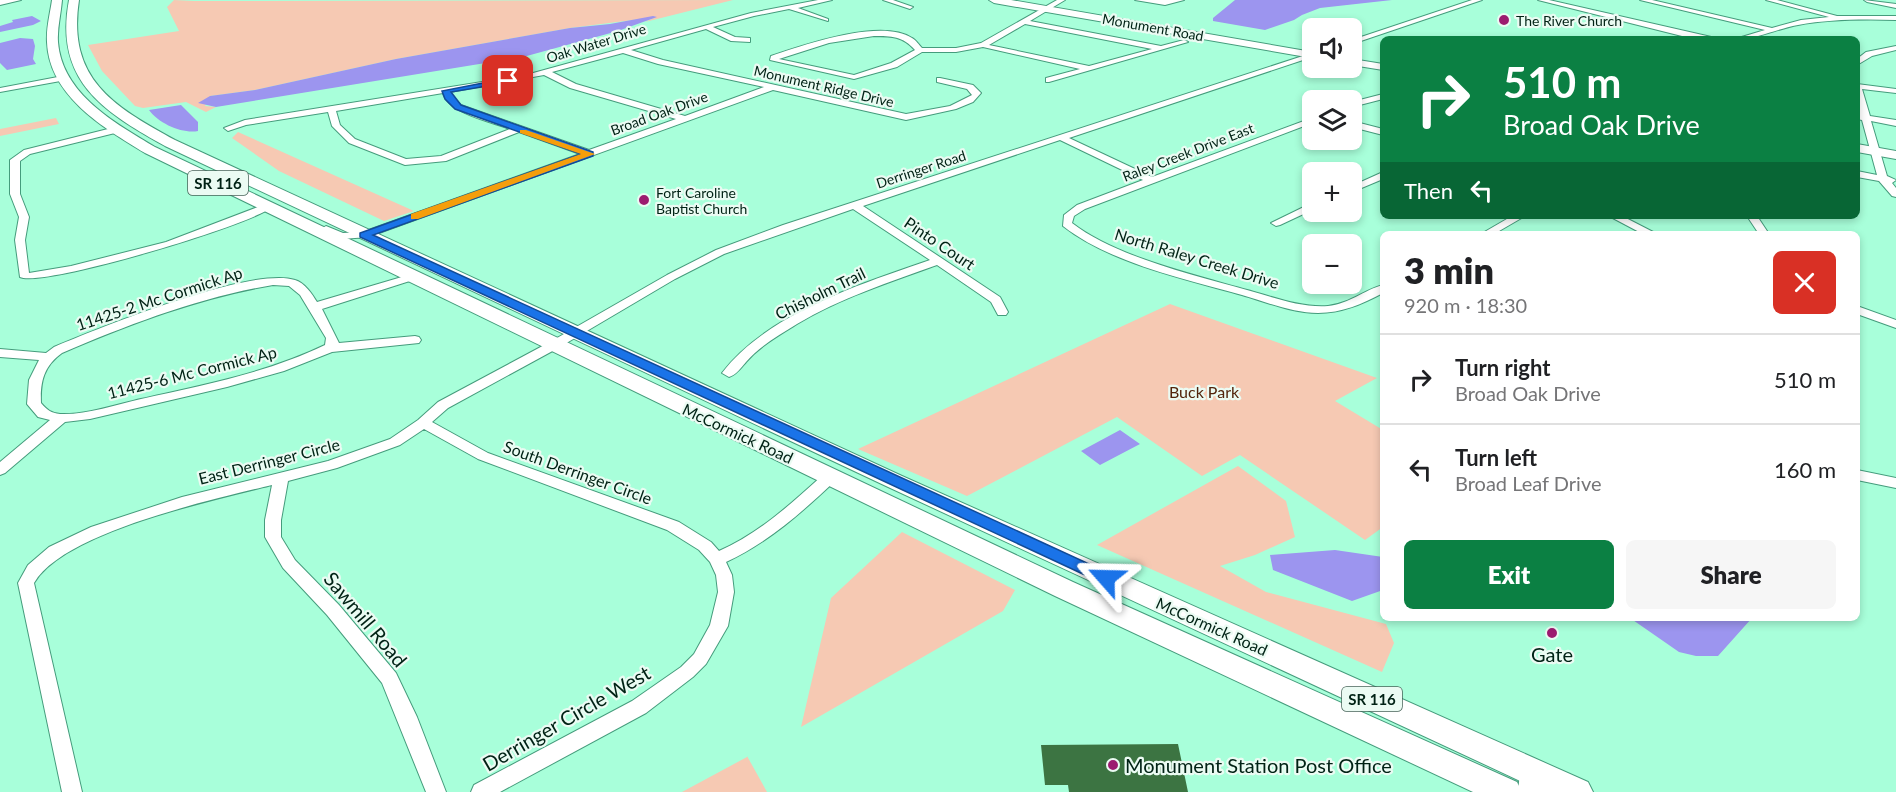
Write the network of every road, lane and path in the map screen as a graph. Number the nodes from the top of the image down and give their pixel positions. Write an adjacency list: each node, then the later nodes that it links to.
1 (16, 0): 15 (main road)
2 (57, 0): 26 (main road, McCormick Road / SR 116)
3 (74, 0): 39 (main road, McCormick Road / SR 116)
4 (829, 0): 18 (street, Oak Water Drive)
5 (886, 0): 19 (street)
6 (994, 0): 16 (main road, Monument Road)
7 (1034, 0): 16 (main road, Monument Road)
8 (1138, 0): 9 (street)
9 (1181, 0)
10 (1479, 0): 29 (street)
11 (1541, 0): 27 (street)
12 (1643, 0): 25 (street)
13 (1769, 0): 20 (street)
14 (1867, 0): 17 (street)
15 (0, 2)
16 (1054, 4): 23 (street); 33 (main road, Monument Road); 38 (main road, Monument Road)
17 (1896, 6)
18 (789, 7): 22 (street); 24 (street, Oak Water Drive)
19 (910, 7)
20 (1842, 18): 21 (street); 25 (street)
21 (1896, 18)
22 (826, 20)
23 (1025, 22): 32 (street); 34 (street)
24 (706, 27): 30 (street); 36 (street, Oak Water Drive)
25 (1773, 30): 28 (street)
26 (52, 35): 39 (main road); 43 (main road, McCormick Road / SR 116)
27 (1693, 36)
28 (1758, 36)
29 (1362, 39)
30 (747, 40)
31 (1184, 42): 34 (street)
32 (983, 45): 37 (street); 47 (street)
33 (1302, 45)
34 (1161, 48): 47 (street)
35 (1896, 48): 44 (street)
36 (623, 50): 48 (street, Oak Water Drive); 54 (street, Monument Ridge Drive)
37 (920, 50): 37 (street)
38 (1302, 53)
39 (74, 55): 52 (main road, McCormick Road / SR 116)
40 (1362, 56): 42 (main road)
41 (1302, 58): 71 (street, Derringer Road)
42 (1380, 59)
43 (55, 60): 49 (main road, McCormick Road / SR 116); 52 (main road)
44 (1860, 61)
45 (1362, 64): 46 (main road)
46 (1380, 67)
47 (1086, 68): 51 (street)
48 (547, 73): 56 (street, Oak Water Drive); 64 (street)
49 (63, 78): 55 (street); 61 (main road, McCormick Road / SR 116)
50 (940, 80): 54 (street, Monument Ridge Drive)
51 (1049, 80)
52 (88, 82): 62 (main road, McCormick Road / SR 116)
53 (1860, 86): 57 (street)
54 (770, 88): 64 (street, Broad Oak Drive)
55 (0, 90)
56 (446, 91): 60 (street, Oak Water Drive); 69 (street)
57 (1896, 91)
58 (1380, 97): 59 (street)
59 (1362, 102)
60 (332, 109): 68 (street, Oak Water Drive); 69 (street)
61 (91, 110): 62 (main road, McCormick Road / SR 116); 62 (main road)
62 (117, 117): 86 (main road, McCormick Road / SR 116); 86 (street); 95 (main road, McCormick Road / SR 116)
63 (1861, 117): 65 (street); 74 (street)
64 (686, 119): 76 (street, Broad Oak Drive)
65 (1896, 123)
66 (1302, 124): 81 (street, Raley Creek Drive East)
67 (1362, 127): 70 (street)
68 (228, 128)
69 (517, 129): 76 (street)
70 (1380, 131)
71 (1060, 137): 81 (street); 85 (street, Derringer Road)
72 (1860, 140): 74 (main road)
73 (1896, 145): 74 (main road)
74 (1874, 146): 75 (main road); 77 (main road); 80 (street)
75 (1860, 148)
76 (590, 154): 95 (street, Broad Oak Drive)
77 (1896, 155)
78 (1860, 175): 80 (street)
79 (1380, 176): 83 (street)
80 (1883, 179): 82 (street); 84 (street)
81 (1151, 180): 88 (street, Raley Creek Drive East)
82 (1896, 181)
83 (1362, 184)
84 (1896, 194)
85 (855, 205): 96 (street, Pinto Court); 103 (street, Derringer Road)
86 (267, 207): 89 (main road, McCormick Road / SR 116)
87 (1302, 210): 92 (street)
88 (1073, 211): 98 (street, North Raley Creek Drive)
89 (286, 216): 95 (street, Broad Oak Drive); 97 (main road, McCormick Road / SR 116)
90 (1514, 219): 93 (street)
91 (1620, 219): 94 (street)
92 (1276, 222)
93 (1492, 231)
94 (1646, 231)
95 (364, 235): 103 (main road, McCormick Road / SR 116)
96 (938, 261): 101 (street, Pinto Court); 110 (street, Chisholm Trail)
97 (407, 275): 99 (street); 105 (main road, McCormick Road / SR 116)
98 (1380, 290)
99 (313, 304): 106 (street); 108 (street, 11425-2 Mc Cormick Ap)
100 (1860, 311): 102 (street)
101 (1002, 312)
102 (1896, 324)
103 (576, 333): 105 (street, Derringer Road); 120 (main road, McCormick Road / SR 116)
104 (415, 340): 106 (street, 11425-6 Mc Cormick Ap)
105 (554, 345): 109 (street, Derringer Road); 115 (main road, McCormick Road / SR 116)
106 (328, 348): 111 (street, 11425-6 Mc Cormick Ap)
107 (0, 353): 108 (street)
108 (48, 357): 111 (street)
109 (520, 364): 112 (street, East Derringer Circle)
110 (729, 373)
111 (61, 418): 113 (street)
112 (423, 423): 116 (street, East Derringer Circle); 118 (street, South Derringer Circle)
113 (0, 470)
114 (1860, 476): 117 (street)
115 (830, 477): 118 (street); 119 (main road, McCormick Road / SR 116)
116 (281, 478): 123 (street, East Derringer Circle); 124 (street, Sawmill Road)
117 (1896, 483)
118 (717, 559): 125 (street, Derringer Circle West)
119 (1064, 589): 120 (main road); 126 (main road, McCormick Road / SR 116)
120 (1146, 596): 121 (main road, McCormick Road / SR 116)
121 (1534, 782): 122 (main road, McCormick Road / SR 116)
122 (1573, 791)
123 (72, 792)
124 (436, 792)
125 (481, 792)
126 (1506, 792)

